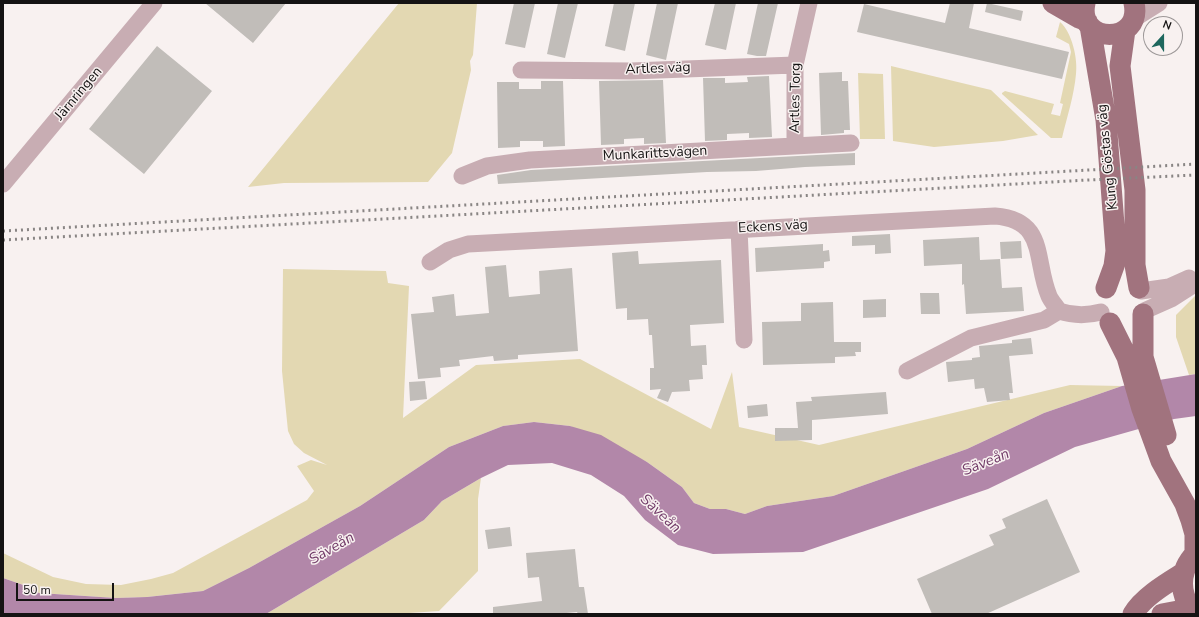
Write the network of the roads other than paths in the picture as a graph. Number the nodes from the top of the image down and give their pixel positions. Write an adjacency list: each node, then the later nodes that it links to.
1 (154, 3): 12 (street, Järnringen)
2 (809, 3): 7 (street, Artles Torg)
3 (1053, 3): 5 (main road)
4 (1159, 3): 6 (street)
5 (1087, 17): 6 (main road); 17 (main road, Kung Göstas väg)
6 (1131, 18): 18 (main road, Kung Göstas väg)
7 (795, 65): 8 (street, Artles väg); 10 (street, Artles Torg)
8 (521, 70)
9 (851, 143): 10 (street, Munkarittsvägen)
10 (795, 146): 11 (street, Munkarittsvägen)
11 (462, 176)
12 (3, 184)
13 (739, 229): 14 (street, Eckens väg); 19 (street, Eckens väg); 21 (street)
14 (430, 262)
15 (1196, 274): 18 (street)
16 (1196, 283): 18 (street)
17 (1106, 288): 18 (main road); 20 (main road, Kung Göstas väg)
18 (1142, 301): 20 (main road); 23 (main road, Kung Göstas väg)
19 (1059, 311): 20 (street); 22 (street)
20 (1105, 318): 23 (main road, Kung Göstas väg)
21 (744, 340)
22 (907, 371)
23 (1140, 374): 24 (main road, Kung Göstas väg)
24 (1159, 437): 25 (main road, Kung Göstas väg); 26 (main road, Kung Göstas väg)
25 (1196, 498)
26 (1196, 554): 27 (main road)
27 (1183, 573): 28 (main road); 30 (main road)
28 (1133, 614)
29 (1162, 614): 30 (main road)
30 (1195, 614)

